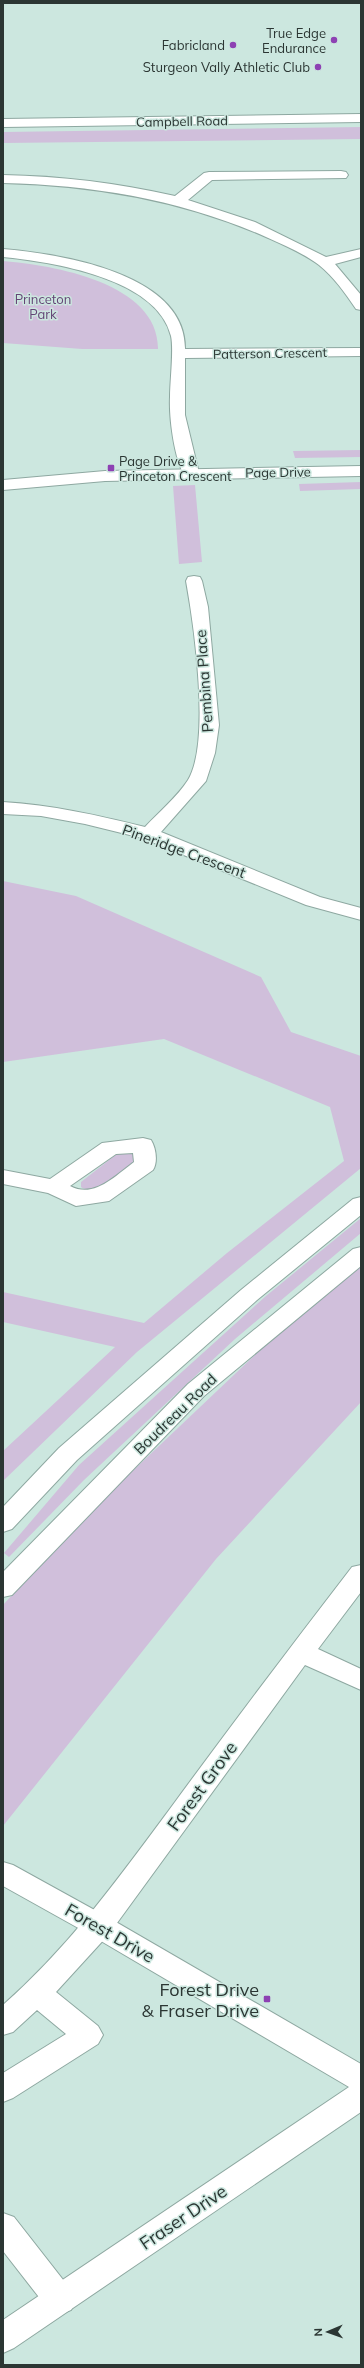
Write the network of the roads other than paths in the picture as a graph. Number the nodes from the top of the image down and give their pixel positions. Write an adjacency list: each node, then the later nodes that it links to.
1 (361, 110): 2 (street, Campbell Road)
2 (3, 114)
3 (361, 118): 4 (street, Campbell Road)
4 (3, 123)
5 (341, 175): 7 (street)
6 (3, 179): 7 (street)
7 (179, 200): 10 (street)
8 (3, 253): 13 (street)
9 (361, 254): 10 (street)
10 (324, 262): 11 (street)
11 (361, 306)
12 (361, 352): 13 (street, Patterson Crescent)
13 (178, 354): 15 (street)
14 (361, 471): 15 (street, Page Drive)
15 (191, 473): 16 (street, Page Drive)
16 (3, 485)
17 (194, 581): 19 (street, Pembina Place)
18 (3, 808): 19 (street, Pineridge Crescent)
19 (149, 834): 20 (street, Pineridge Crescent)
20 (361, 914)
21 (3, 1177): 22 (street)
22 (54, 1187)
23 (361, 1204): 25 (street)
24 (361, 1254): 27 (street, Boudreau Road)
25 (3, 1523)
26 (361, 1574): 28 (street, Forest Grove)
27 (3, 1588)
28 (301, 1652): 29 (street); 31 (street, Forest Grove)
29 (361, 1680)
30 (3, 1873): 31 (street, Forest Drive)
31 (99, 1926): 32 (street, Forest Grove); 34 (street, Forest Drive)
32 (36, 1992): 33 (street, Forest Grove); 35 (street)
33 (3, 2023)
34 (361, 2079)
35 (3, 2089)
36 (361, 2094): 38 (street, Fraser Drive)
37 (3, 2227): 38 (street)
38 (60, 2300): 39 (street, Fraser Drive)
39 (3, 2338)

